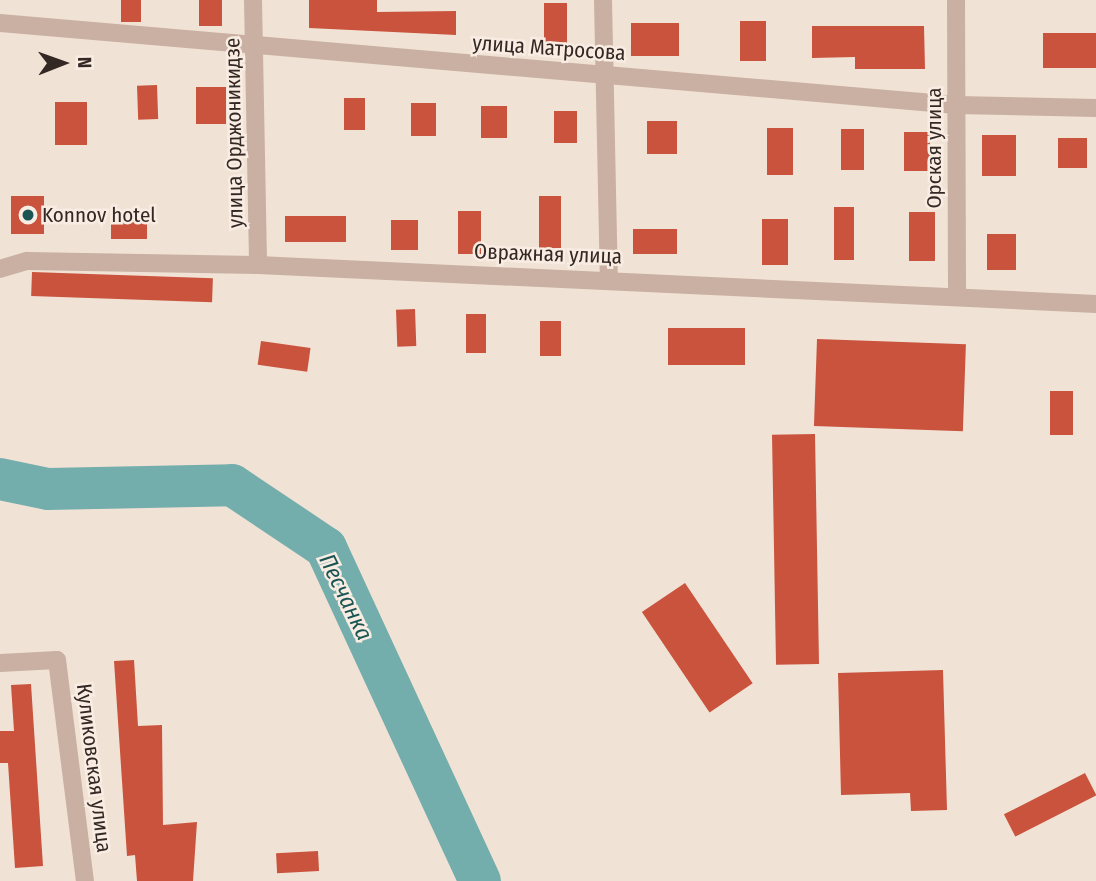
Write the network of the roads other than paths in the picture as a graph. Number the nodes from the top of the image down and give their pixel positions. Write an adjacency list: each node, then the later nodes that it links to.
1 (253, 0): 5 (street, улица Орджоникидзе)
2 (603, 0): 6 (street)
3 (956, 0): 7 (street, Орская улица)
4 (0, 23): 5 (street, улица Матросова)
5 (257, 48): 6 (street, улица Матросова); 9 (street, улица Орджоникидзе)
6 (605, 74): 7 (street, улица Матросова); 11 (street)
7 (956, 105): 8 (street, улица Матросова); 12 (street, Орская улица)
8 (1096, 108)
9 (258, 265): 10 (street, Овражная улица); 11 (street, Овражная улица)
10 (0, 270)
11 (609, 279): 12 (street, Овражная улица)
12 (957, 295): 13 (street, Овражная улица)
13 (1096, 304)
14 (0, 663): 15 (street, Куликовская улица)
15 (85, 881)

